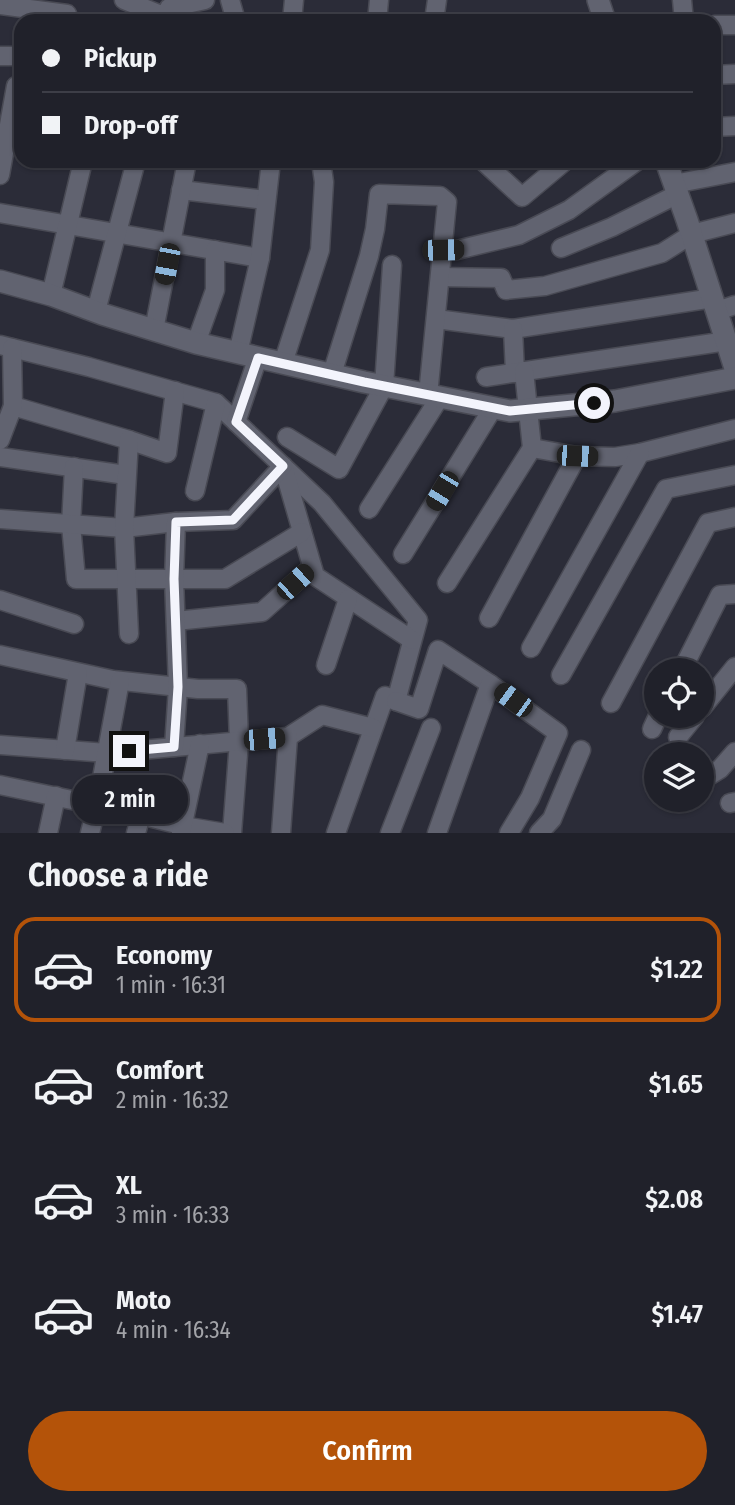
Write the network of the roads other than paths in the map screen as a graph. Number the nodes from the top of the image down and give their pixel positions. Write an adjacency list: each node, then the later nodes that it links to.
1 (124, 0): 5 (street)
2 (205, 0): 6 (street)
3 (0, 5): 4 (street)
4 (67, 14)
5 (161, 14)
6 (167, 14)
7 (14, 139): 18 (street)
8 (81, 168): 24 (street)
9 (134, 168): 25 (street)
10 (186, 168): 20 (street)
11 (270, 168): 21 (street)
12 (322, 168): 45 (street)
13 (494, 168): 14 (street)
14 (557, 168)
15 (627, 168): 30 (street)
16 (668, 168): 19 (street)
17 (735, 172): 19 (street)
18 (0, 175)
19 (676, 189): 26 (street); 28 (street)
20 (181, 190): 21 (street); 27 (street)
21 (266, 200): 31 (street)
22 (0, 213): 24 (street)
23 (735, 223): 26 (street)
24 (68, 225): 25 (street); 35 (street)
25 (117, 233): 27 (street); 37 (street)
26 (692, 234): 33 (street); 36 (street)
27 (171, 242): 29 (street); 40 (street)
28 (561, 248)
29 (215, 250): 31 (street); 41 (street)
30 (443, 250): 33 (street); 47 (street)
31 (260, 258): 43 (street)
32 (392, 265): 49 (street)
33 (440, 277): 38 (street)
34 (0, 281): 35 (street)
35 (51, 295): 37 (street)
36 (721, 305): 39 (street); 44 (street)
37 (96, 311): 40 (street)
38 (436, 319): 39 (street); 51 (street)
39 (513, 329): 46 (street)
40 (153, 330): 41 (street)
41 (196, 343): 43 (street)
42 (6, 346): 50 (street); 53 (street)
43 (248, 355): 45 (street); 56 (street)
44 (733, 361): 46 (street); 55 (street)
45 (283, 363): 47 (street)
46 (519, 372): 48 (street); 55 (street)
47 (332, 374): 49 (street)
48 (486, 377)
49 (384, 386): 51 (street); 58 (street)
50 (175, 391): 52 (street); 60 (street)
51 (434, 396): 54 (street); 70 (street)
52 (216, 403): 56 (street); 69 (street)
53 (13, 406): 59 (street); 60 (street)
54 (493, 408): 55 (street); 77 (street)
55 (528, 410): 61 (street)
56 (236, 422): 65 (street)
57 (735, 429): 62 (street)
58 (288, 437)
59 (0, 440)
60 (129, 440): 67 (street)
61 (532, 448): 63 (street); 81 (street)
62 (640, 453): 63 (street); 90 (street)
63 (577, 456): 85 (street)
64 (0, 457): 66 (street)
65 (283, 466): 73 (street); 76 (street); 89 (street)
66 (74, 467): 67 (street); 74 (street)
67 (126, 475): 75 (street)
68 (735, 475): 96 (street)
69 (195, 491)
70 (369, 509)
71 (735, 517): 102 (street)
72 (0, 519): 74 (street)
73 (176, 522): 75 (street); 80 (street)
74 (71, 525): 75 (street); 79 (street)
75 (124, 528): 79 (street)
76 (302, 532): 78 (street); 80 (street)
77 (403, 554)
78 (312, 567): 83 (street); 86 (street)
79 (126, 579): 80 (street); 88 (street)
80 (174, 579): 86 (street)
81 (447, 583)
82 (735, 594): 92 (street)
83 (348, 599): 89 (street); 93 (street)
84 (0, 600): 87 (street)
85 (489, 618)
86 (176, 621): 99 (street)
87 (74, 624)
88 (129, 635)
89 (412, 640): 101 (street)
90 (531, 648)
91 (0, 655): 95 (street)
92 (688, 658)
93 (326, 665)
94 (735, 667): 100 (street)
95 (78, 673): 97 (street); 112 (street)
96 (561, 676)
97 (120, 681): 99 (street); 115 (street)
98 (490, 684): 101 (street); 129 (street); 130 (street)
99 (178, 687): 108 (street); 111 (street)
100 (714, 693)
101 (396, 701): 103 (street)
102 (611, 703)
103 (373, 728): 106 (street); 127 (street)
104 (431, 728): 128 (street)
105 (685, 728): 107 (street)
106 (288, 737): 108 (street); 126 (street)
107 (678, 737)
108 (239, 741): 109 (street); 125 (street)
109 (200, 744): 111 (street); 121 (street)
110 (0, 745): 112 (street)
111 (174, 747): 115 (street)
112 (65, 750): 115 (street)
113 (581, 750): 131 (street)
114 (735, 752): 116 (street)
115 (107, 753): 119 (street)
116 (714, 773)
117 (0, 785): 118 (street)
118 (56, 796): 119 (street); 122 (street)
119 (97, 805): 120 (street); 123 (street)
120 (139, 824): 121 (street)
121 (181, 829): 124 (street)
122 (48, 833)
123 (90, 833)
124 (225, 833)
125 (232, 833)
126 (281, 833)
127 (336, 833)
128 (390, 833)
129 (437, 833)
130 (509, 833)
131 (539, 833)

